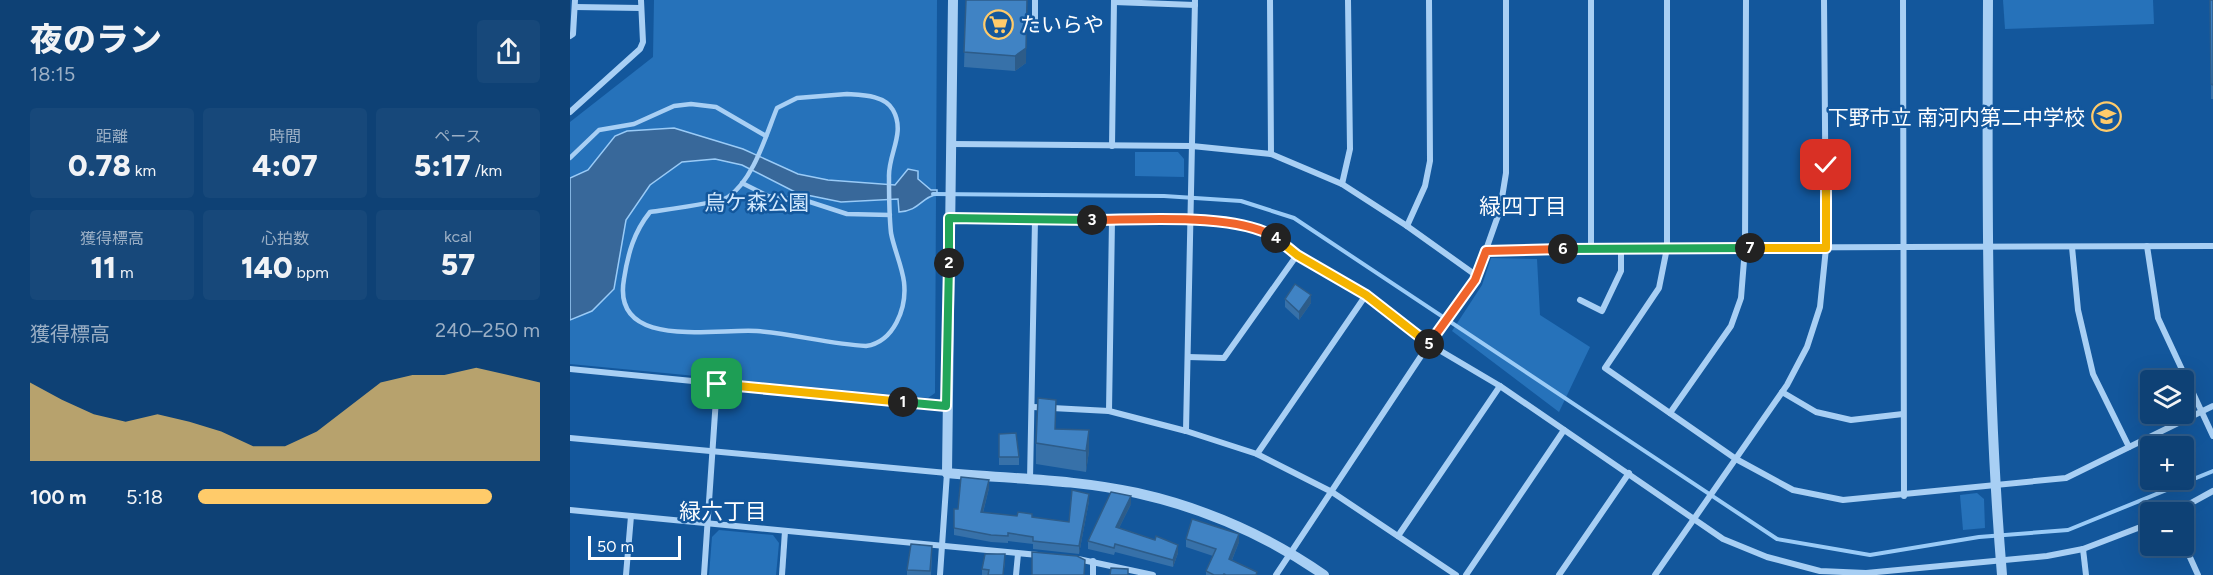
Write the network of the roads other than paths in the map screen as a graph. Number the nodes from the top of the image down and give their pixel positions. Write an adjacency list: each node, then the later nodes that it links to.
1 (641, 0): 17 (street)
2 (953, 0): 22 (street)
3 (1035, 0): 18 (street)
4 (1270, 0): 25 (street)
5 (1348, 0): 28 (street)
6 (1429, 0): 34 (street)
7 (1506, 0): 45 (street)
8 (1591, 0): 38 (street)
9 (1666, 0): 40 (street)
10 (1746, 0): 41 (street)
11 (1824, 0): 42 (street)
12 (1903, 0): 43 (street)
13 (1988, 0): 44 (street)
14 (1114, 1): 15 (street); 23 (street)
15 (1195, 3): 24 (street)
16 (574, 4): 17 (street); 19 (street)
17 (641, 8): 20 (street)
18 (1035, 30)
19 (570, 36)
20 (570, 112)
21 (766, 136): 26 (lane); 27 (lane); 29 (lane)
22 (950, 144): 23 (street); 30 (street)
23 (1112, 146): 24 (street)
24 (1192, 146): 25 (street); 31 (street)
25 (1271, 154): 28 (street)
26 (570, 158)
27 (742, 183): 29 (lane); 29 (lane)
28 (1342, 184): 34 (street)
29 (890, 215)
30 (949, 218): 32 (street); 56 (street)
31 (1191, 219): 33 (street); 46 (street); 51 (street)
32 (1035, 220): 33 (street); 58 (street)
33 (1112, 220): 59 (street)
34 (1407, 226): 47 (street)
35 (2147, 246): 36 (street); 37 (street); 60 (street)
36 (2213, 246)
37 (2072, 247): 44 (street); 67 (street)
38 (1591, 248): 39 (street); 45 (street)
39 (1621, 248): 40 (street); 49 (street)
40 (1667, 248): 41 (street); 61 (street)
41 (1745, 248): 42 (street); 61 (street)
42 (1826, 248): 43 (street); 55 (street)
43 (1903, 248): 44 (street); 62 (street)
44 (1986, 248): 74 (street)
45 (1486, 251): 47 (street)
46 (1297, 255): 48 (street); 51 (street)
47 (1477, 276): 50 (street)
48 (1366, 295): 50 (street); 69 (street)
49 (1580, 300)
50 (1429, 344): 54 (street); 76 (street)
51 (1188, 357): 64 (street)
52 (570, 369): 53 (street)
53 (717, 384): 56 (street); 68 (street)
54 (1500, 386): 63 (street); 85 (street)
55 (1782, 392): 62 (street); 70 (street)
56 (946, 406): 71 (street)
57 (2213, 406): 60 (street)
58 (1033, 407): 59 (street); 73 (street)
59 (1109, 411): 64 (street)
60 (2201, 412): 65 (street); 67 (street)
61 (1670, 413): 70 (street)
62 (1903, 414): 77 (street)
63 (1564, 430): 72 (street); 107 (street)
64 (1186, 431): 69 (street)
65 (2213, 436)
66 (570, 438): 68 (street)
67 (2129, 447): 74 (street)
68 (712, 452): 71 (street); 82 (street)
69 (1257, 453): 76 (street)
70 (1736, 459): 77 (street); 81 (street)
71 (947, 473): 73 (street); 86 (street)
72 (1629, 473): 81 (street); 108 (street)
73 (1030, 480): 88 (street)
74 (1995, 487): 77 (street); 90 (street)
75 (2213, 491): 78 (street)
76 (1332, 492): 85 (street); 88 (street)
77 (1904, 496)
78 (2193, 502)
79 (570, 510): 80 (street)
80 (631, 516): 82 (street); 97 (street)
81 (1694, 519): 95 (street); 109 (street)
82 (708, 523): 84 (street); 98 (street)
83 (2140, 527): 87 (street)
84 (785, 531): 86 (street); 99 (street)
85 (1398, 536): 106 (street)
86 (942, 547): 89 (street); 100 (street)
87 (2083, 549): 90 (street); 111 (street)
88 (1290, 551): 104 (street); 105 (street)
89 (1018, 554): 91 (street); 101 (street)
90 (2000, 555): 96 (street); 110 (street)
91 (1049, 556)
92 (2189, 556): 112 (street)
93 (1070, 558): 94 (street)
94 (1093, 561): 102 (street); 103 (street)
95 (1820, 573): 96 (street)
96 (1899, 573)
97 (626, 575)
98 (704, 575)
99 (782, 575)
100 (940, 575)
101 (1016, 575)
102 (1093, 575)
103 (1153, 575)
104 (1276, 575)
105 (1324, 575)
106 (1456, 575)
107 (1466, 575)
108 (1559, 575)
109 (1655, 575)
110 (2002, 575)
111 (2086, 575)
112 (2198, 575)

